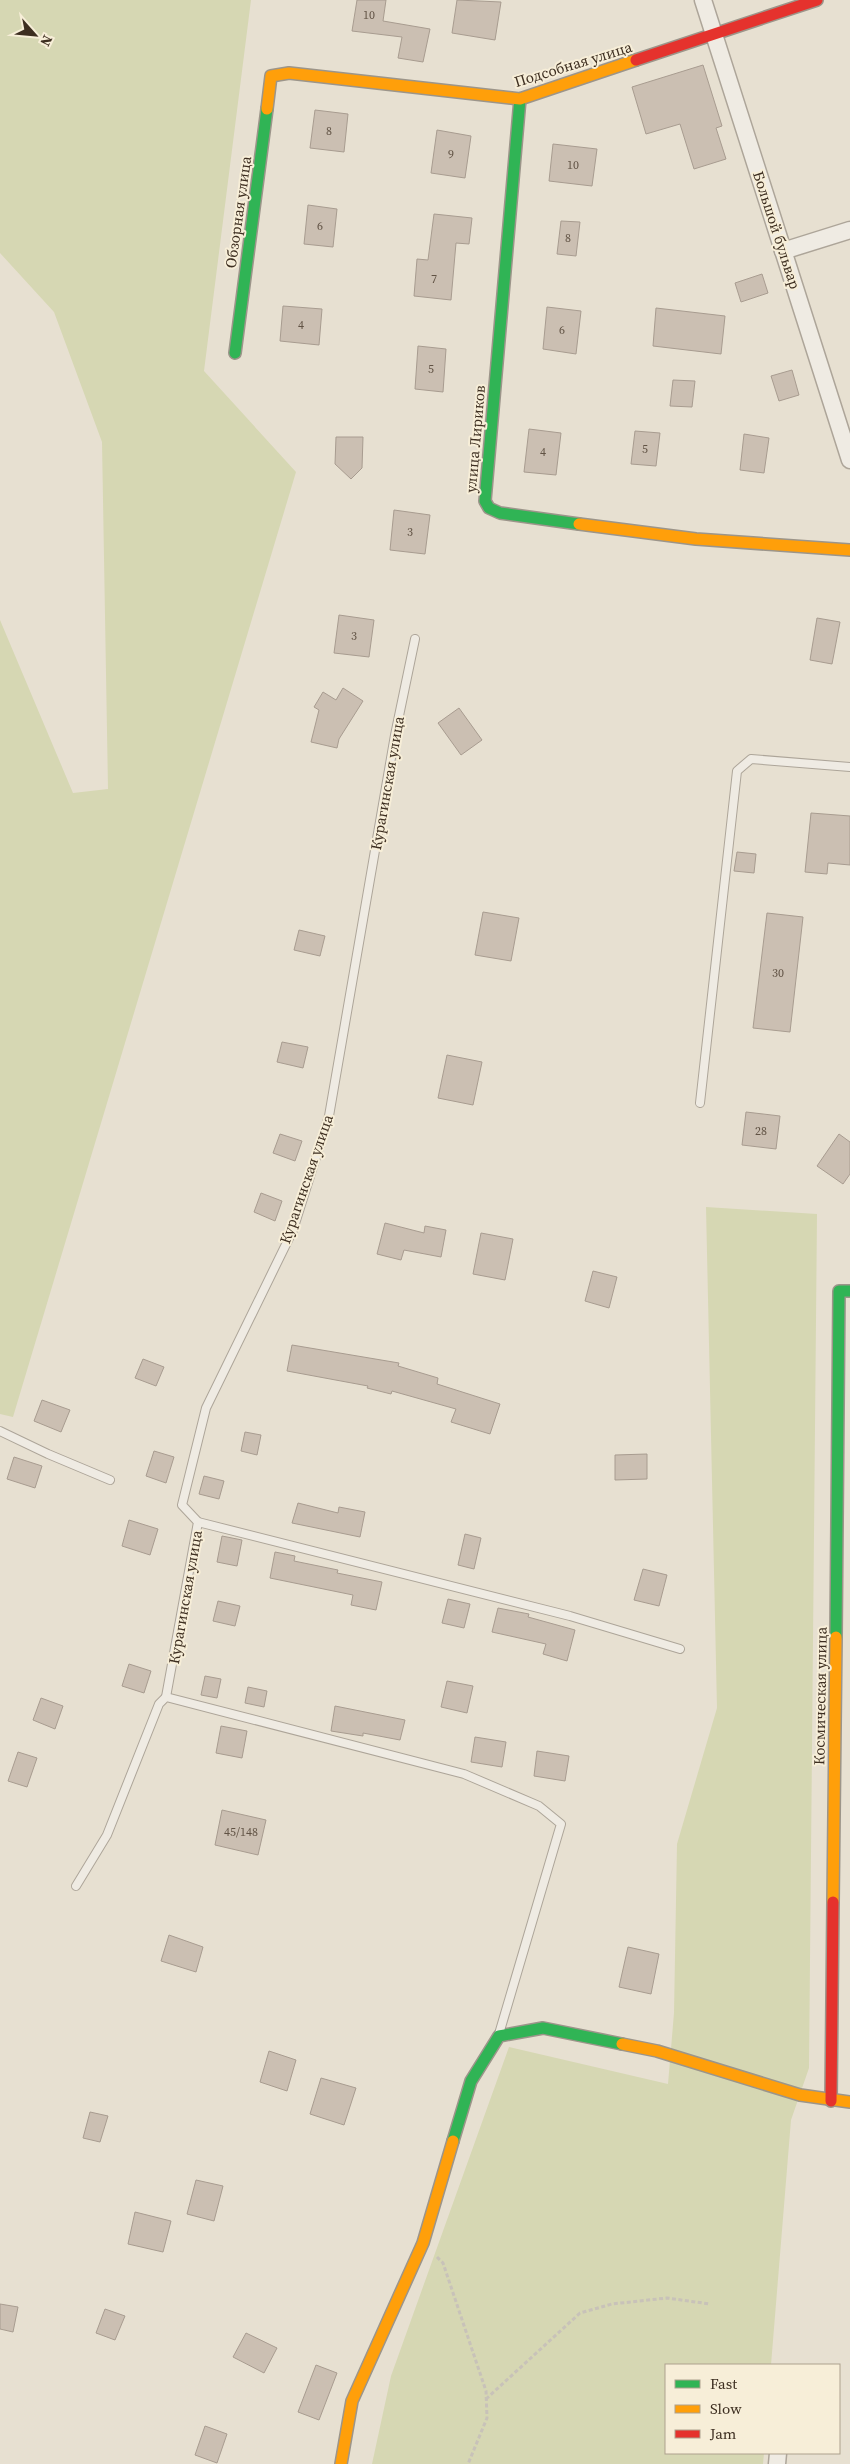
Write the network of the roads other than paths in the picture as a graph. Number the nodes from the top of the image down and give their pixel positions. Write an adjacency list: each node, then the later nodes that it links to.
1 (703, 0): 3 (street, Большой бульвар)
2 (817, 0): 3 (street, Подсобная улица)
3 (714, 34): 5 (street, Подсобная улица); 7 (street, Большой бульвар)
4 (271, 76): 5 (street, Подсобная улица); 8 (street, Обзорная улица)
5 (520, 99): 10 (street, улица Лириков)
6 (850, 230): 7 (street)
7 (783, 251): 9 (street, Большой бульвар)
8 (235, 353)
9 (850, 460)
10 (850, 550)
11 (416, 639): 17 (lane, Курагинская улица)
12 (850, 767): 13 (lane)
13 (700, 1103)
14 (845, 1291): 22 (street, Космическая улица)
15 (0, 1431): 16 (lane)
16 (110, 1480)
17 (198, 1522): 18 (lane); 19 (lane, Курагинская улица)
18 (680, 1649)
19 (166, 1697): 20 (lane); 21 (lane)
20 (76, 1886)
21 (499, 2036): 22 (street); 24 (street)
22 (831, 2101): 23 (street)
23 (850, 2102)
24 (341, 2464)

